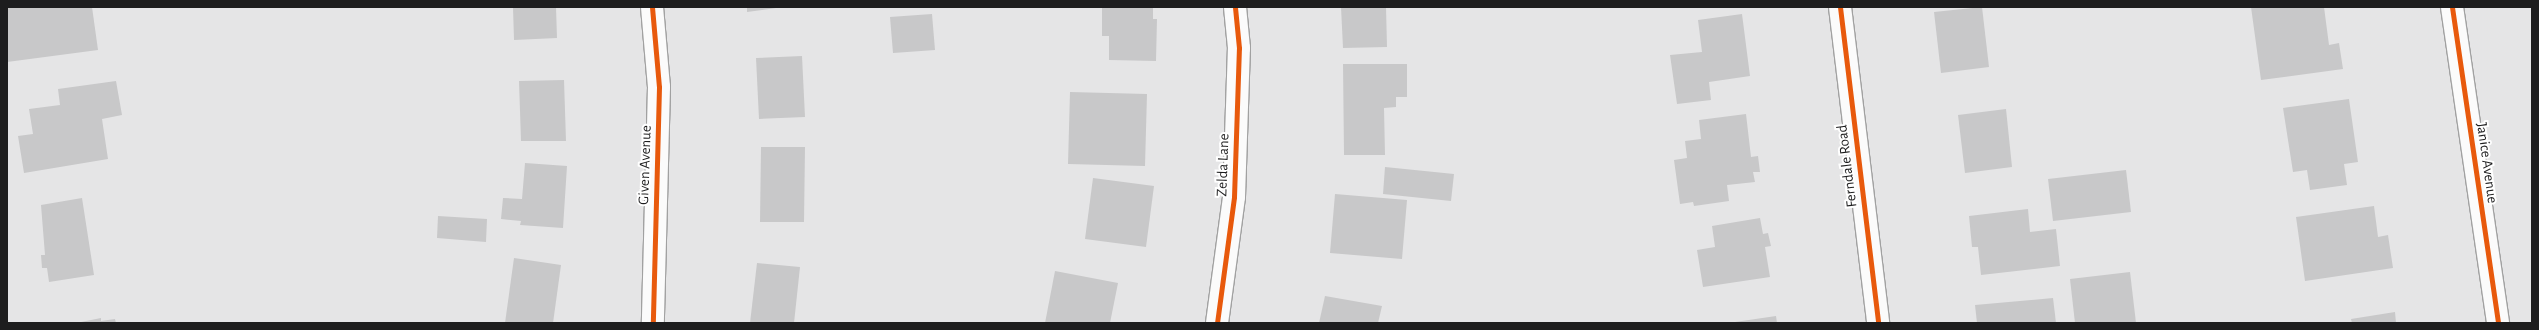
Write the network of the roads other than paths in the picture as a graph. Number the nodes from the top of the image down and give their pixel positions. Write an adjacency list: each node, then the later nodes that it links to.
1 (652, 7): 5 (street, Given Avenue)
2 (1235, 7): 6 (street, Zelda Lane)
3 (1840, 7): 7 (street, Ferndale Road)
4 (2452, 7): 8 (street, Janice Avenue)
5 (653, 323)
6 (1217, 323)
7 (1878, 323)
8 (2498, 323)

